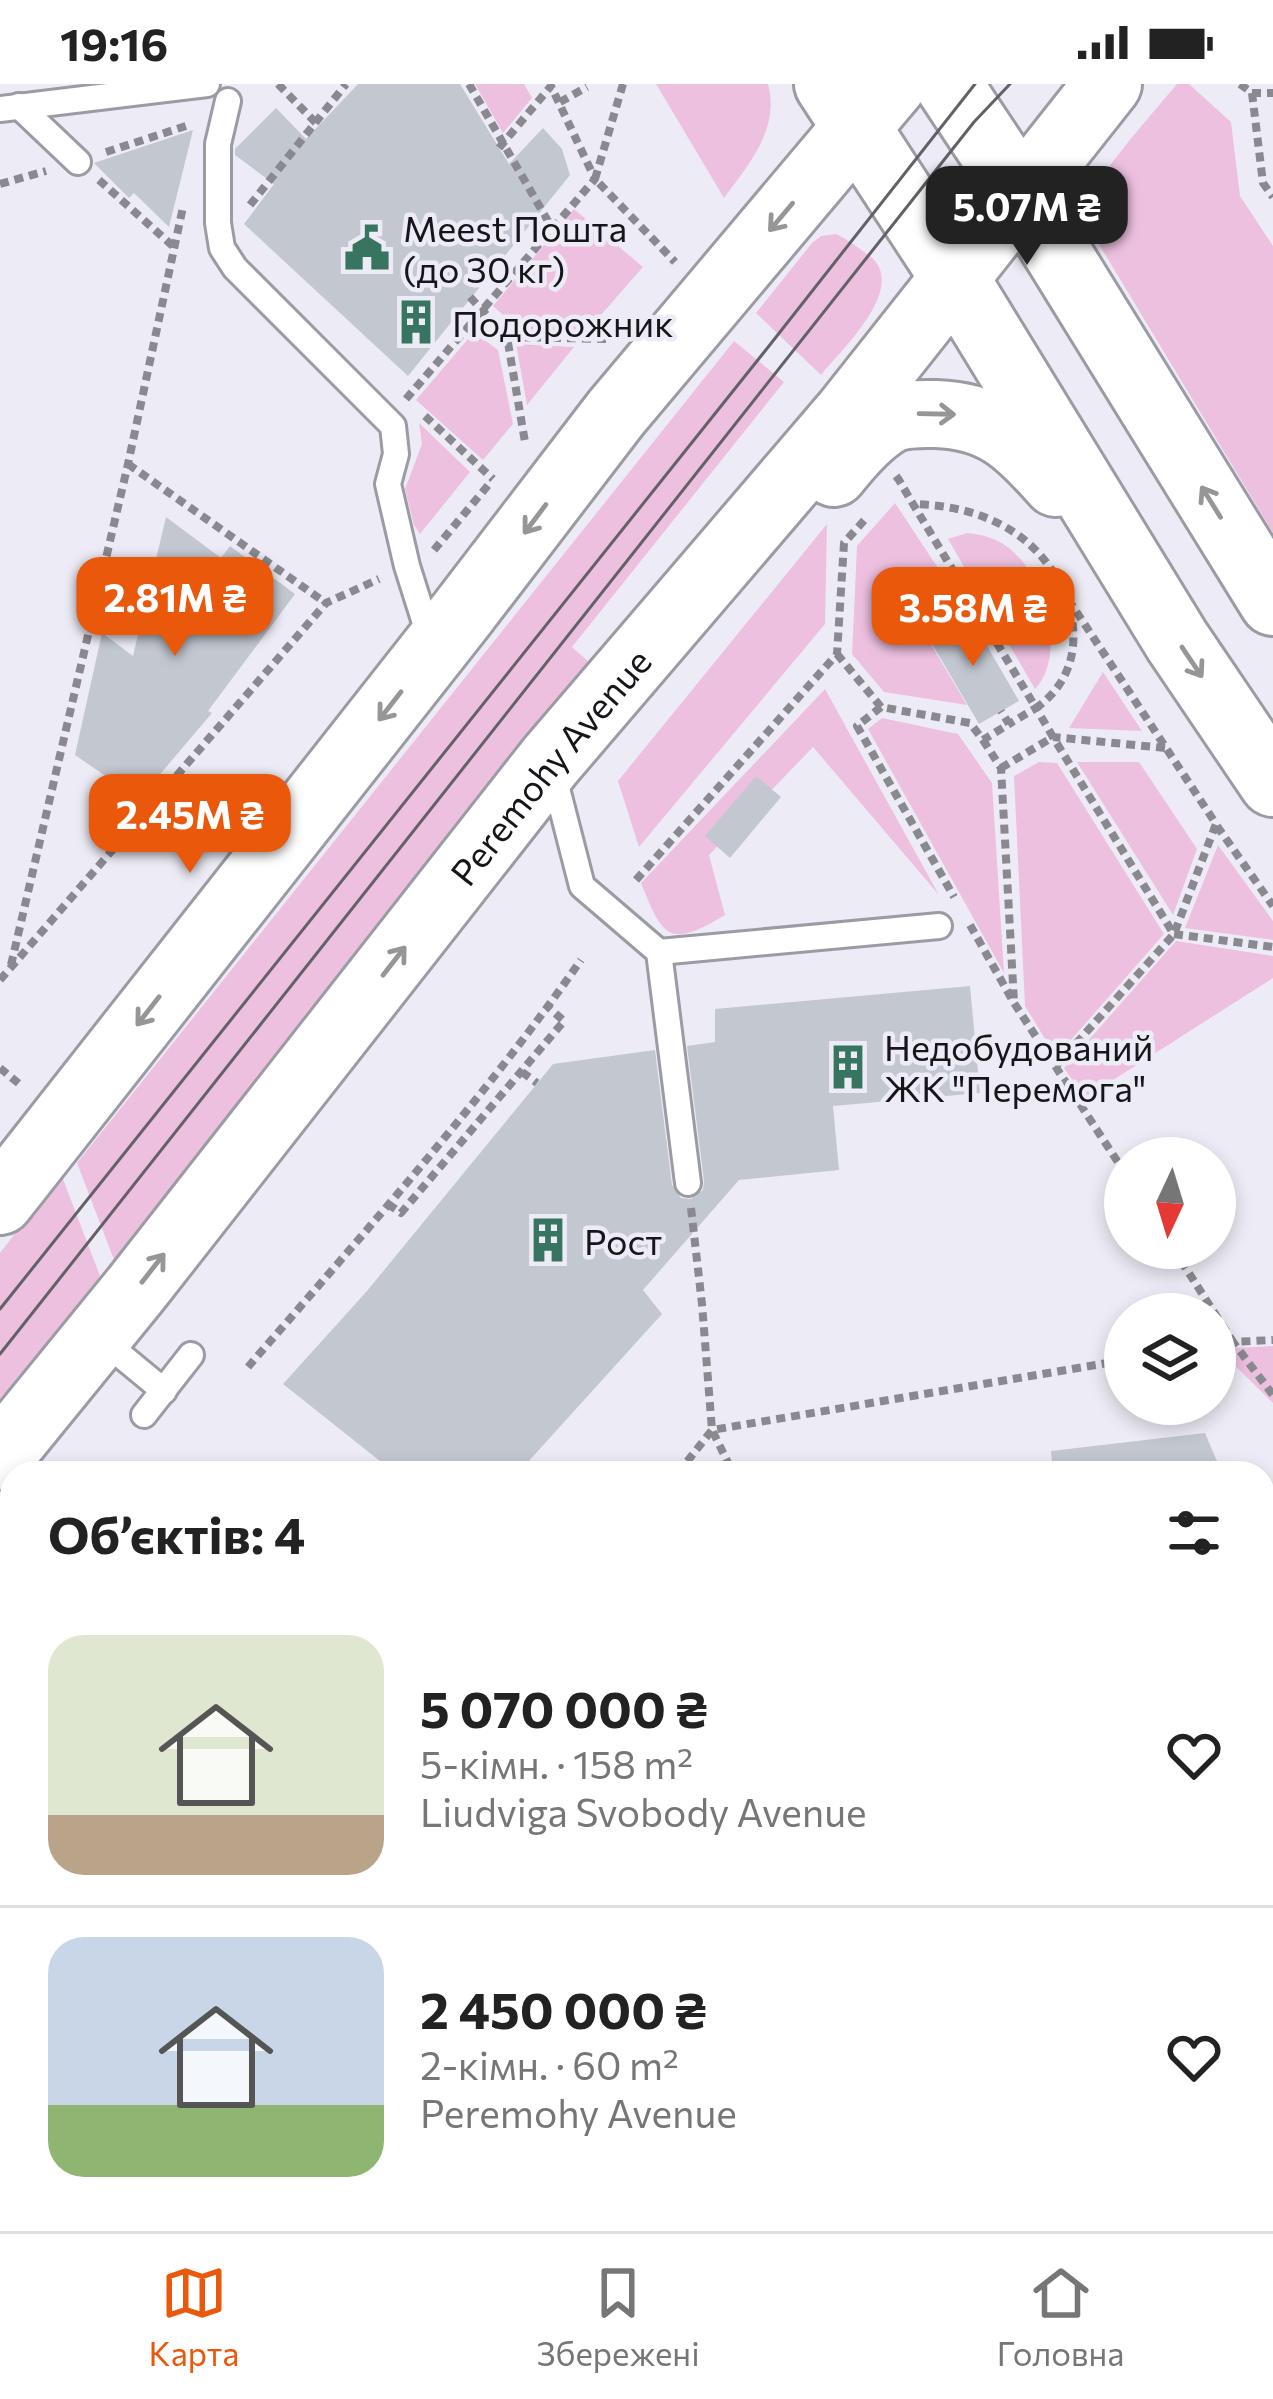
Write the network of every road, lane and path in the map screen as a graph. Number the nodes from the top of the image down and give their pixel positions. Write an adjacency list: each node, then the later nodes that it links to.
1 (207, 84): 17 (lane)
2 (216, 84): 39 (lane)
3 (278, 84): 18 (path)
4 (346, 84): 18 (path)
5 (469, 84): 19 (path)
6 (623, 84): 21 (path)
7 (948, 84): 22 (main road)
8 (1108, 84): 22 (main road, Peremohy Avenue)
9 (1240, 84): 13 (path)
10 (1262, 84): 13 (path)
11 (550, 85): 16 (path); 19 (path)
12 (588, 85): 16 (path)
13 (1252, 93): 14 (path); 23 (path)
14 (1273, 93)
15 (859, 99): 29 (main road); 54 (main road, one-way to 54)
16 (560, 101): 21 (path)
17 (10, 108): 20 (lane)
18 (317, 124): 25 (path)
19 (501, 146): 26 (path)
20 (78, 162): 27 (path)
21 (595, 179): 26 (path); 28 (path)
22 (1021, 194): 29 (main road, Peremohy Avenue); 52 (main road, one-way to 22)
23 (1273, 197)
24 (184, 204): 27 (path)
25 (243, 214)
26 (553, 228): 31 (path)
27 (173, 247): 43 (path)
28 (660, 276)
29 (954, 277): 50 (main road); 63 (main road, Peremohy Avenue)
30 (470, 297): 31 (path)
31 (482, 310): 33 (path); 37 (path)
32 (622, 323): 34 (path)
33 (507, 337): 34 (path); 41 (path)
34 (609, 339): 35 (path)
35 (595, 356)
36 (391, 384): 37 (path)
37 (406, 399): 39 (path)
38 (424, 415): 45 (path)
39 (388, 420): 49 (lane)
40 (538, 425): 41 (path)
41 (525, 442): 42 (path)
42 (514, 455)
43 (128, 464): 53 (path); 76 (path)
44 (504, 467): 45 (path)
45 (493, 479): 49 (path)
46 (885, 496): 47 (path)
47 (913, 504): 51 (path); 57 (path)
48 (872, 512): 55 (path)
49 (407, 566): 53 (path); 54 (lane)
50 (1138, 578): 63 (main road, one-way to 50); 65 (main road, one-way to 65)
51 (1059, 585): 57 (path); 62 (path)
52 (1273, 602)
53 (326, 603): 76 (path)
54 (434, 650): 85 (main road, one-way to 85)
55 (837, 655): 56 (path); 67 (path)
56 (881, 707): 61 (path); 68 (path)
57 (1036, 708): 59 (path); 60 (path)
58 (1000, 711): 59 (path)
59 (1009, 724): 61 (path)
60 (1053, 737): 62 (path); 64 (path); 72 (path)
61 (983, 740): 64 (path)
62 (1165, 748): 66 (path)
63 (550, 761): 74 (lane); 87 (main road, Peremohy Avenue, one-way to 63)
64 (1001, 768): 78 (path)
65 (1273, 783)
66 (1216, 824): 69 (path); 72 (path)
67 (636, 880)
68 (958, 904)
69 (1273, 905)
70 (969, 924): 78 (path)
71 (939, 926): 74 (lane)
72 (1174, 934): 73 (path); 80 (path)
73 (1273, 947)
74 (658, 952): 84 (lane)
75 (581, 960): 79 (path)
76 (11, 966): 77 (path)
77 (0, 980)
78 (1014, 1003): 80 (path)
79 (548, 1007): 81 (path); 86 (path)
80 (1056, 1066): 83 (path)
81 (522, 1072): 82 (path); 86 (path)
82 (537, 1083)
83 (1104, 1140)
84 (688, 1183): 97 (path)
85 (0, 1201)
86 (388, 1204): 93 (path)
87 (97, 1336): 94 (lane); 98 (main road, Peremohy Avenue)
88 (1273, 1340): 89 (path)
89 (1236, 1342)
90 (1236, 1345): 95 (path)
91 (191, 1355): 94 (lane)
92 (1104, 1364): 97 (path)
93 (248, 1367)
94 (164, 1390): 96 (lane)
95 (1273, 1395)
96 (144, 1415)
97 (712, 1430): 99 (path); 100 (path)
98 (0, 1456)
99 (687, 1461)
100 (727, 1461)

